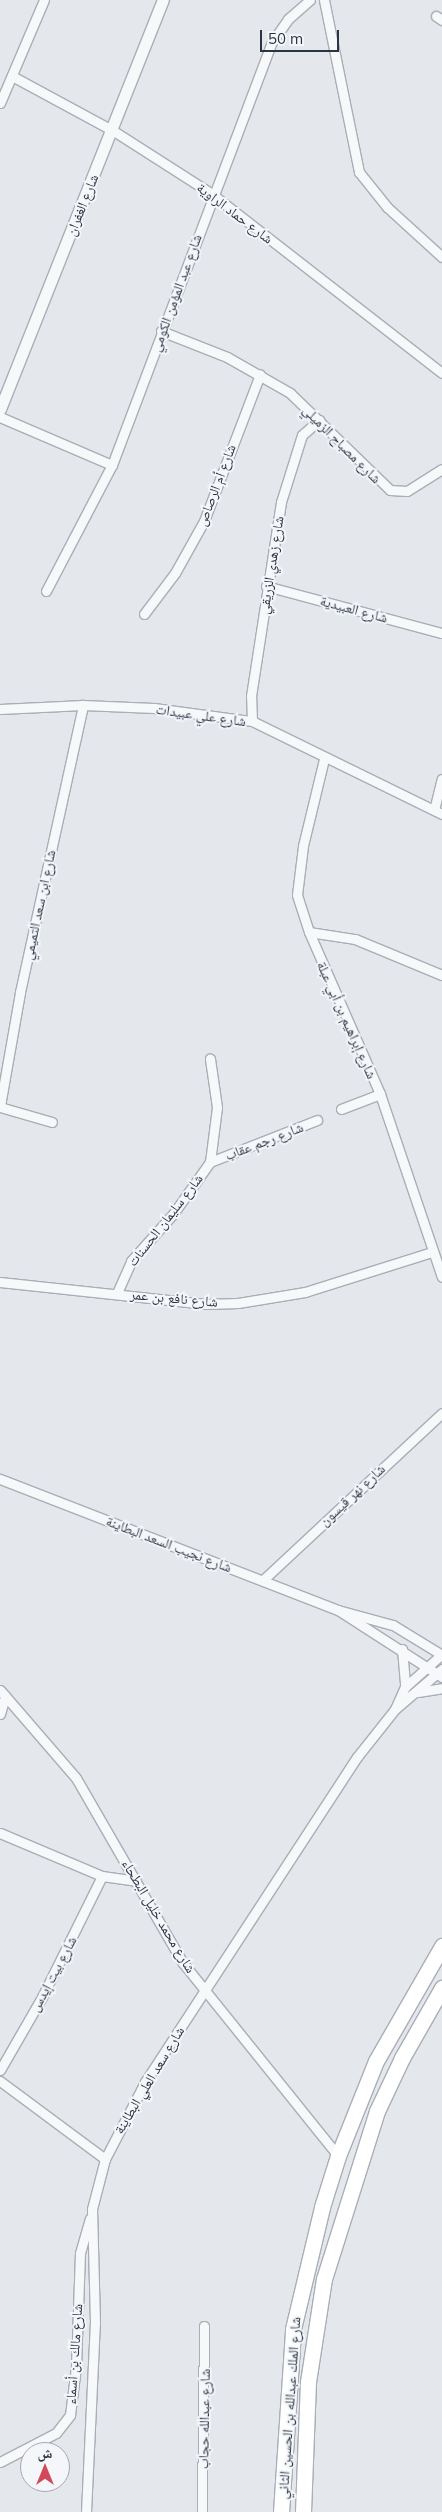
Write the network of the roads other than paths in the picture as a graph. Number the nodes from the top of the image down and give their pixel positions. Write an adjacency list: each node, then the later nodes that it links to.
1 (44, 0): 5 (street)
2 (163, 0): 7 (street, شارع الغفران)
3 (310, 0): 8 (street, شارع عبد المؤمن الكومي)
4 (324, 0): 9 (street)
5 (12, 76): 6 (street); 7 (street, شارع حماد الراوية)
6 (0, 103)
7 (112, 130): 8 (street, شارع حماد الراوية); 13 (street, شارع الغفران)
8 (212, 194): 10 (street, شارع عبد المؤمن الكومي); 11 (street, شارع حماد الراوية)
9 (442, 257)
10 (161, 332): 12 (street, شارع مصباح الزميلي); 16 (street, شارع عبد المؤمن الكومي)
11 (442, 373)
12 (260, 374): 15 (street, شارع مصباح الزميلي); 20 (street, شارع أم الرصاص)
13 (0, 409)
14 (0, 417): 16 (street)
15 (319, 420): 17 (street, شارع مصباح الزميلي); 18 (street, شارع زهدي الزريقي)
16 (112, 465): 19 (street, شارع عبد المؤمن الكومي)
17 (442, 469)
18 (266, 586): 21 (street, شارع العبيدية); 24 (street, شارع زهدي الزريقي)
19 (46, 591)
20 (144, 614)
21 (442, 633)
22 (84, 704): 23 (street, شارع علي عبيدات); 24 (street, شارع علي عبيدات); 32 (street, شارع ابن سعد التميمي)
23 (0, 709)
24 (252, 721): 25 (street, شارع علي عبيدات)
25 (324, 759): 27 (street, شارع علي عبيدات); 28 (street, شارع إبراهيم بن أبي عبلة)
26 (442, 779): 27 (street)
27 (438, 812)
28 (309, 932): 29 (street); 31 (street, شارع إبراهيم بن أبي عبلة)
29 (442, 974)
30 (210, 1059): 36 (street, شارع سليمان الحسنات)
31 (380, 1094): 33 (street); 37 (street, شارع إبراهيم بن أبي عبلة)
32 (0, 1107): 35 (street)
33 (341, 1109)
34 (318, 1120): 36 (street, شارع رجم عقاب)
35 (52, 1122)
36 (210, 1162): 40 (street, شارع سليمان الحسنات)
37 (432, 1252): 38 (street, شارع إبراهيم بن أبي عبلة); 40 (street, شارع نافع بن عمر)
38 (442, 1277)
39 (0, 1282): 40 (street, شارع نافع بن عمر)
40 (117, 1293)
41 (442, 1413): 43 (street, شارع نهر قيسون)
42 (0, 1479): 43 (street, شارع نجيب السعد البطاينة)
43 (264, 1579): 44 (street, شارع نجيب السعد البطاينة)
44 (338, 1610): 45 (street, شارع نجيب السعد البطاينة); 46 (street, شارع نجيب السعد البطاينة)
45 (402, 1649): 47 (street, شارع نجيب السعد البطاينة); 49 (street, شارع سعد العلي البطاينة)
46 (442, 1655): 47 (street, شارع سعد العلي البطاينة)
47 (427, 1665): 48 (street, شارع نجيب السعد البطاينة); 49 (street, شارع سعد العلي البطاينة)
48 (440, 1673): 51 (street, شارع سعد العلي البطاينة)
49 (405, 1687): 53 (street, شارع سعد العلي البطاينة)
50 (442, 1688): 51 (street, شارع سعد العلي البطاينة)
51 (418, 1692): 53 (street, شارع سعد العلي البطاينة)
52 (2, 1693): 54 (street, شارع محمد خليل البطحاء); 57 (street, شارع محمد خليل البطحاء)
53 (395, 1709): 60 (street, شارع سعد العلي البطاينة)
54 (0, 1714)
55 (0, 1833): 56 (street)
56 (102, 1876): 57 (street); 61 (street, شارع بيت إيدس)
57 (136, 1881): 60 (street, شارع محمد خليل البطحاء)
58 (442, 1946): 63 (highway, شارع الملك عبدالله بن الحسين الثاني)
59 (442, 1988): 71 (highway, شارع الملك عبدالله بن الحسين الثاني)
60 (204, 1989): 63 (street, شارع محمد خليل البطحاء); 64 (street, شارع سعد العلي البطاينة)
61 (0, 2070)
62 (0, 2081): 64 (street)
63 (338, 2156): 70 (highway, شارع الملك عبدالله بن الحسين الثاني)
64 (105, 2159): 65 (street, شارع سعد العلي البطاينة)
65 (92, 2209): 67 (street, شارع مالك بن أسماء); 68 (street, شارع سعد العلي البطاينة)
66 (204, 2326): 69 (street, شارع عبدالله حجاب)
67 (0, 2462)
68 (86, 2512)
69 (202, 2512)
70 (281, 2512)
71 (303, 2512)

